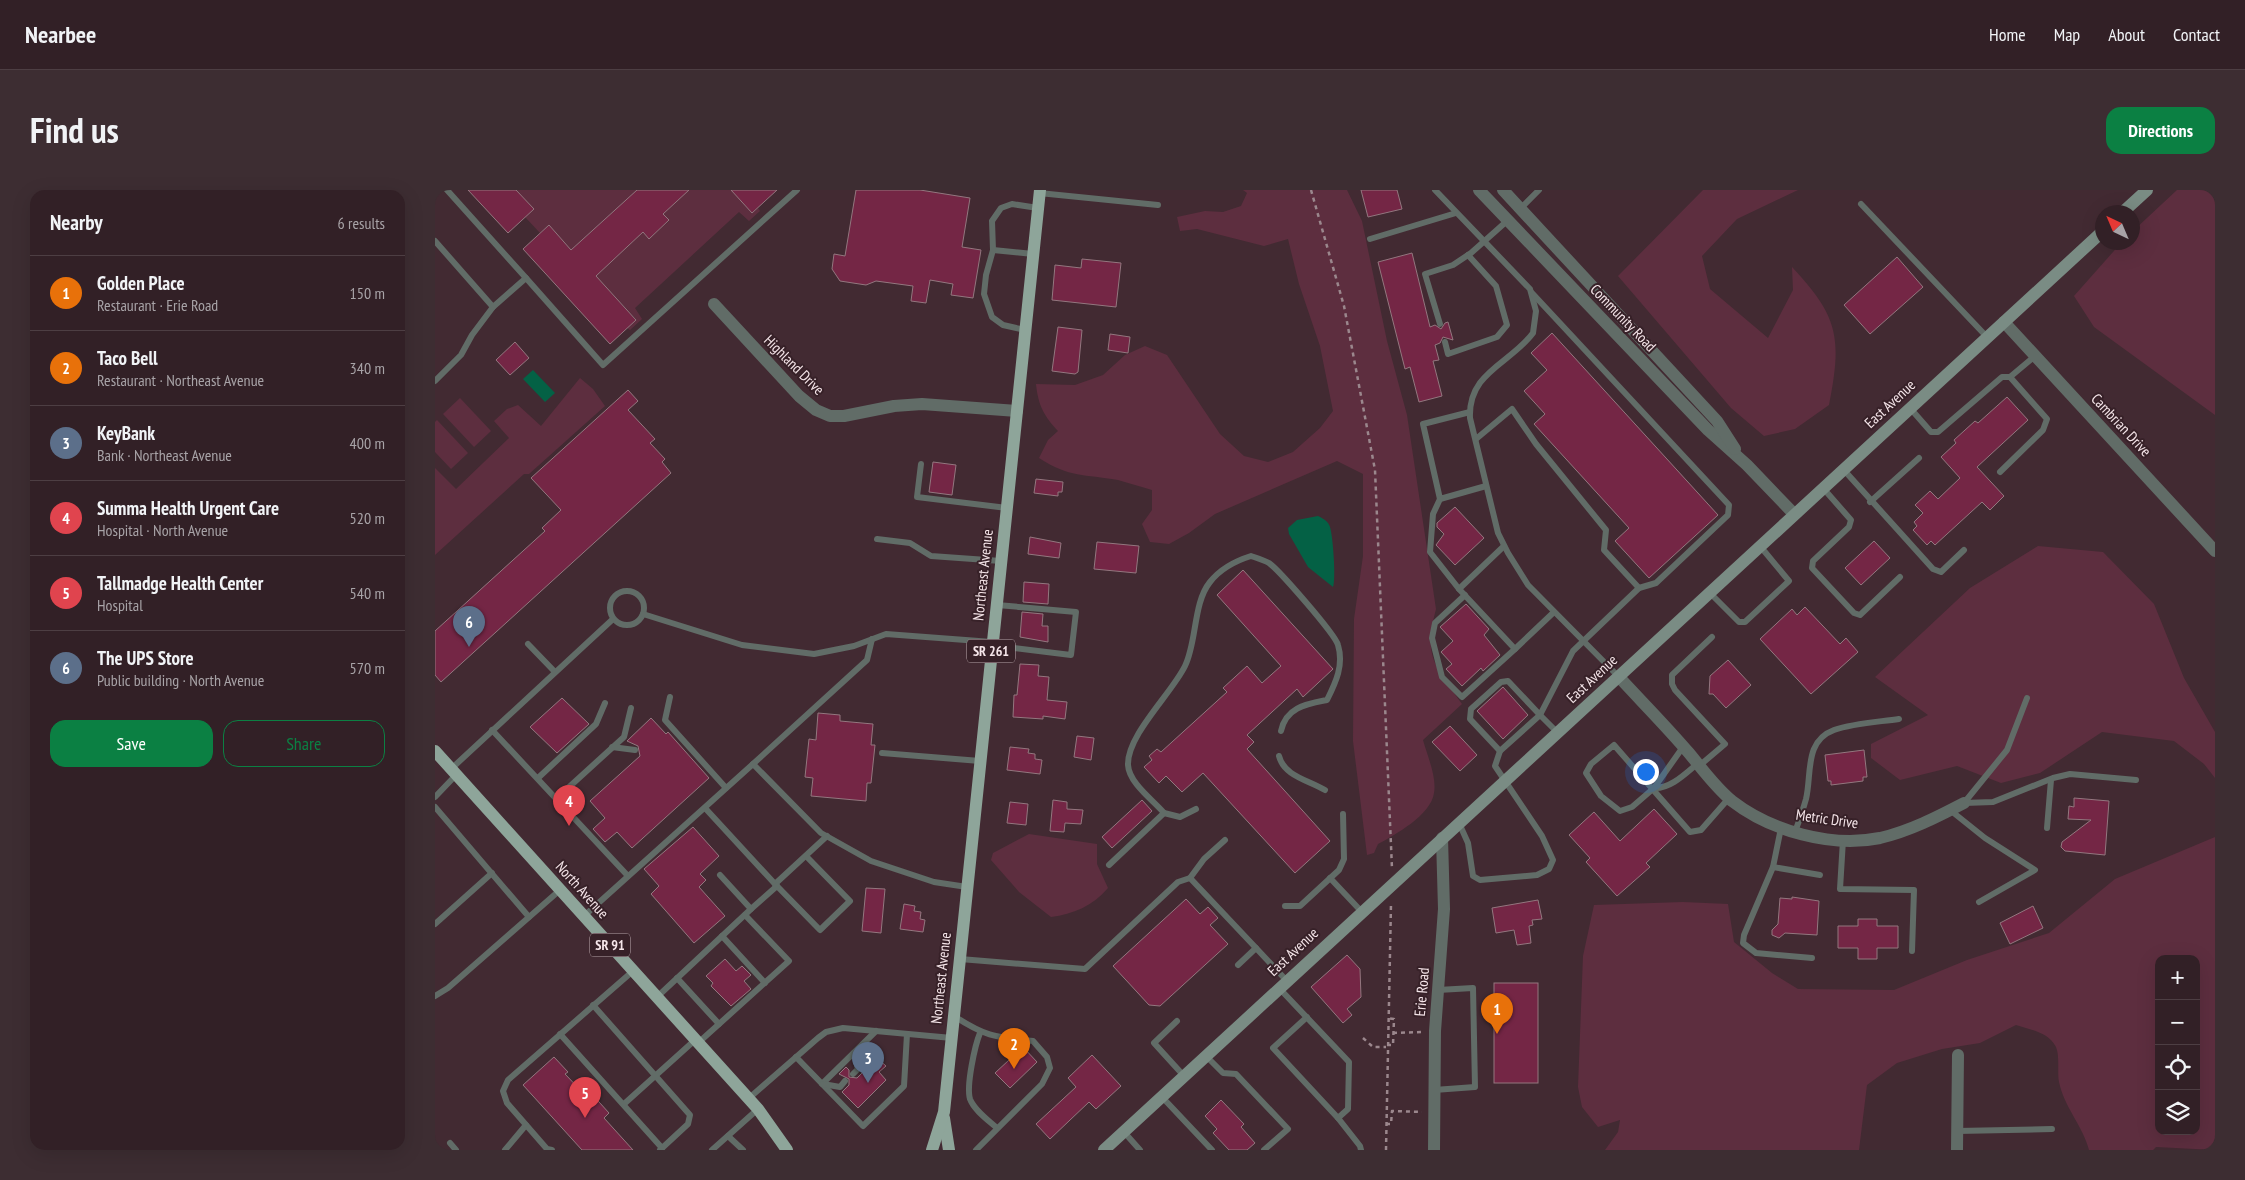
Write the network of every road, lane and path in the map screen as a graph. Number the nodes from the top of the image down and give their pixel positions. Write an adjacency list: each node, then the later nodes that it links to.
1 (447, 190): 24 (lane)
2 (797, 190): 24 (lane)
3 (1311, 190): 130 (path)
4 (1435, 190): 15 (lane)
5 (1479, 190): 16 (street, Community Road)
6 (1503, 190): 14 (street, Community Road)
7 (1539, 190): 14 (lane)
8 (2147, 190): 12 (main road)
9 (1039, 192): 11 (lane); 13 (main road, Northeast Avenue / SR 261)
10 (1861, 204): 31 (lane)
11 (1158, 205)
12 (2131, 205)
13 (1038, 208): 21 (lane); 22 (main road, Northeast Avenue / SR 261)
14 (1520, 209): 16 (street); 42 (street, Community Road)
15 (1456, 213): 18 (lane); 19 (lane)
16 (1507, 220): 19 (lane); 42 (street, Community Road)
17 (2095, 238): 28 (main road, East Avenue)
18 (1370, 239)
19 (1484, 241): 23 (lane); 25 (lane)
20 (435, 242): 27 (lane)
21 (993, 250): 22 (lane); 30 (lane)
22 (1033, 254): 30 (main road, Northeast Avenue / SR 261)
23 (1468, 255): 29 (lane); 32 (lane)
24 (526, 278): 27 (lane)
25 (1532, 293): 38 (lane); 58 (lane)
26 (713, 304): 37 (street, Highland Drive)
27 (493, 307): 35 (lane)
28 (2004, 322): 31 (main road, East Avenue); 33 (street, Cambrian Drive)
29 (1440, 324)
30 (1025, 330): 37 (main road, Northeast Avenue / SR 261)
31 (1987, 337): 36 (main road, East Avenue)
32 (1445, 342)
33 (2035, 356): 34 (lane); 55 (street, Cambrian Drive)
34 (2010, 377): 36 (lane); 44 (lane)
35 (435, 381)
36 (1910, 408): 43 (main road, East Avenue)
37 (1017, 412): 49 (main road, Northeast Avenue / SR 261)
38 (1470, 412): 39 (lane); 47 (lane)
39 (1476, 439): 45 (lane); 58 (lane)
40 (1919, 458): 48 (lane)
41 (921, 464): 49 (lane)
42 (1747, 465): 50 (street, Community Road)
43 (1843, 469): 46 (main road, East Avenue); 48 (lane)
44 (2000, 472)
45 (1486, 486): 47 (lane); 52 (lane)
46 (1823, 488): 50 (main road, East Avenue); 57 (lane)
47 (1440, 499): 59 (lane)
48 (1871, 502): 54 (lane)
49 (1007, 508): 56 (main road, Northeast Avenue / SR 261)
50 (1794, 514): 53 (main road, East Avenue)
51 (877, 539): 56 (lane)
52 (1504, 546): 59 (lane); 63 (lane)
53 (1760, 546): 60 (main road, East Avenue); 60 (lane)
54 (1965, 550)
55 (2215, 551)
56 (1001, 561): 62 (main road, Northeast Avenue / SR 261)
57 (1900, 577)
58 (1639, 588): 69 (lane)
59 (1459, 589): 61 (lane)
60 (1709, 592): 73 (main road, East Avenue)
61 (1465, 595): 71 (lane); 71 (lane)
62 (997, 604): 68 (main road, Northeast Avenue / SR 261); 68 (lane)
63 (1554, 612): 69 (lane); 71 (lane)
64 (643, 614): 65 (lane); 65 (lane); 67 (lane)
65 (613, 619): 72 (lane)
66 (1712, 636): 94 (lane)
67 (871, 639): 68 (lane); 93 (lane)
68 (992, 642): 92 (main road, Northeast Avenue / SR 261)
69 (1582, 642): 73 (lane); 78 (lane)
70 (528, 644): 72 (lane)
71 (1515, 649)
72 (555, 672): 82 (lane)
73 (1619, 677): 84 (main road, East Avenue); 86 (street, Metric Drive)
74 (670, 697): 80 (lane)
75 (2027, 698): 106 (lane)
76 (605, 703): 96 (lane)
77 (631, 708): 85 (lane)
78 (1540, 715): 84 (lane); 89 (lane); 89 (lane)
79 (1899, 719): 116 (lane)
80 (666, 721): 81 (lane); 100 (lane)
81 (659, 727)
82 (492, 730): 95 (lane); 96 (lane)
83 (1281, 731): 111 (lane)
84 (1557, 733): 97 (main road, East Avenue)
85 (612, 747): 87 (lane); 104 (lane)
86 (1683, 747): 94 (street, Metric Drive); 101 (lane)
87 (635, 750)
88 (435, 751): 95 (main road, North Avenue / SR 91)
89 (1501, 751): 97 (lane)
90 (882, 753): 92 (lane)
91 (1279, 756): 102 (lane)
92 (980, 761): 132 (main road, Northeast Avenue / SR 261)
93 (753, 764): 100 (lane); 117 (lane)
94 (1698, 765): 101 (lane); 105 (street, Metric Drive)
95 (454, 772): 103 (lane); 133 (main road, North Avenue / SR 91)
96 (538, 778): 104 (lane)
97 (1505, 780): 113 (main road, East Avenue); 113 (lane)
98 (2051, 780): 99 (lane); 106 (lane); 115 (lane)
99 (2136, 780)
100 (727, 788): 108 (lane)
101 (1653, 788): 101 (lane); 105 (lane)
102 (1325, 790)
103 (435, 798)
104 (557, 798): 127 (lane)
105 (1729, 798): 114 (street, Metric Drive)
106 (1964, 803): 110 (street, Metric Drive)
107 (435, 807): 124 (lane)
108 (705, 808): 127 (lane); 131 (lane)
109 (1196, 809): 111 (lane)
110 (1950, 810): 120 (street, Metric Drive); 134 (lane)
111 (1164, 813): 122 (lane)
112 (1343, 814): 129 (lane)
113 (1459, 822): 118 (main road, East Avenue)
114 (1781, 828): 116 (street, Metric Drive); 123 (lane)
115 (2047, 828)
116 (1795, 832): 120 (street, Metric Drive)
117 (827, 836): 121 (lane); 132 (lane)
118 (1442, 838): 130 (main road, East Avenue); 152 (street, Erie Road)
119 (1225, 840): 128 (lane)
120 (1843, 840): 144 (lane)
121 (805, 856): 131 (lane); 131 (lane)
122 (1109, 865)
123 (1773, 868): 126 (lane); 145 (lane)
124 (492, 873): 140 (lane); 141 (lane)
125 (720, 875): 136 (lane)
126 (1820, 875)
127 (629, 876): 139 (lane)
128 (1190, 878): 143 (lane); 146 (lane)
129 (1331, 878): 135 (lane); 137 (lane)
130 (1392, 883): 137 (main road, East Avenue); 158 (path)
131 (776, 885): 136 (lane)
132 (967, 887): 146 (main road, Northeast Avenue / SR 261)
133 (560, 890): 139 (main road, North Avenue / SR 91); 140 (lane)
134 (1979, 902)
135 (1285, 906)
136 (751, 909): 138 (lane)
137 (1361, 911): 151 (main road, East Avenue)
138 (745, 915): 142 (lane); 150 (lane)
139 (583, 916): 148 (main road, North Avenue / SR 91)
140 (529, 917): 153 (lane)
141 (435, 924)
142 (722, 936): 149 (lane); 150 (lane)
143 (1256, 948): 147 (lane); 151 (lane)
144 (1912, 951)
145 (1811, 958)
146 (960, 959): 156 (main road, Northeast Avenue / SR 261)
147 (1238, 965)
148 (633, 971): 154 (main road, North Avenue / SR 91); 155 (lane)
149 (677, 978): 154 (lane); 160 (lane)
150 (765, 983): 160 (lane)
151 (1283, 984): 157 (lane); 172 (main road, East Avenue)
152 (1438, 990): 162 (street, Erie Road); 180 (lane)
153 (435, 996)
154 (657, 997): 169 (main road, North Avenue / SR 91)
155 (593, 1005): 165 (lane); 176 (lane)
156 (954, 1016): 164 (lane); 167 (main road, Northeast Avenue / SR 261)
157 (1307, 1018): 187 (lane); 187 (lane)
158 (1387, 1018): 163 (path); 170 (path)
159 (1177, 1021): 177 (lane)
160 (719, 1024): 169 (lane)
161 (877, 1031): 166 (lane); 171 (lane); 174 (lane)
162 (1435, 1031): 163 (path); 180 (street, Erie Road)
163 (1393, 1032): 170 (path)
164 (980, 1033): 190 (lane); 190 (lane)
165 (561, 1034): 183 (lane); 189 (lane)
166 (907, 1034): 167 (lane); 179 (lane)
167 (951, 1038): 185 (main road, Northeast Avenue / SR 261)
168 (1363, 1038): 170 (path)
169 (697, 1042): 176 (lane); 182 (main road, North Avenue / SR 91)
170 (1386, 1046): 188 (path)
171 (854, 1053): 175 (lane); 179 (lane)
172 (1206, 1055): 177 (main road, East Avenue); 210 (lane)
173 (1958, 1055): 192 (street)
174 (796, 1057): 179 (lane); 182 (lane)
175 (853, 1074)
176 (657, 1076): 183 (lane); 197 (lane)
177 (1184, 1076): 181 (main road, East Avenue)
178 (845, 1081): 179 (lane)
179 (822, 1084)
180 (1434, 1090): 186 (street, Erie Road)
181 (1162, 1097): 193 (main road, East Avenue); 209 (lane)
182 (749, 1099): 184 (main road, North Avenue / SR 91)
183 (624, 1104): 197 (lane)
184 (758, 1109): 194 (lane); 196 (main road, North Avenue / SR 91)
185 (944, 1112): 204 (main road, Northeast Avenue / SR 261); 205 (main road, Northeast Avenue / SR 261)
186 (1434, 1112): 188 (path); 213 (street, Erie Road)
187 (1338, 1118): 211 (lane)
188 (1386, 1124): 212 (path)
189 (526, 1125): 199 (lane); 200 (lane)
190 (997, 1128): 206 (lane)
191 (2052, 1129): 192 (lane)
192 (1957, 1130): 214 (street)
193 (1124, 1132): 207 (main road, East Avenue); 208 (lane)
194 (728, 1136): 201 (lane); 202 (lane)
195 (450, 1143): 198 (lane)
196 (785, 1145): 203 (main road, North Avenue / SR 91)
197 (661, 1149)
198 (457, 1150)
199 (505, 1150)
200 (552, 1150)
201 (712, 1150)
202 (743, 1150)
203 (799, 1150)
204 (932, 1150)
205 (949, 1150)
206 (976, 1150)
207 (1104, 1150)
208 (1140, 1150)
209 (1212, 1150)
210 (1264, 1150)
211 (1361, 1150)
212 (1385, 1150)
213 (1434, 1150)
214 (1957, 1150)

